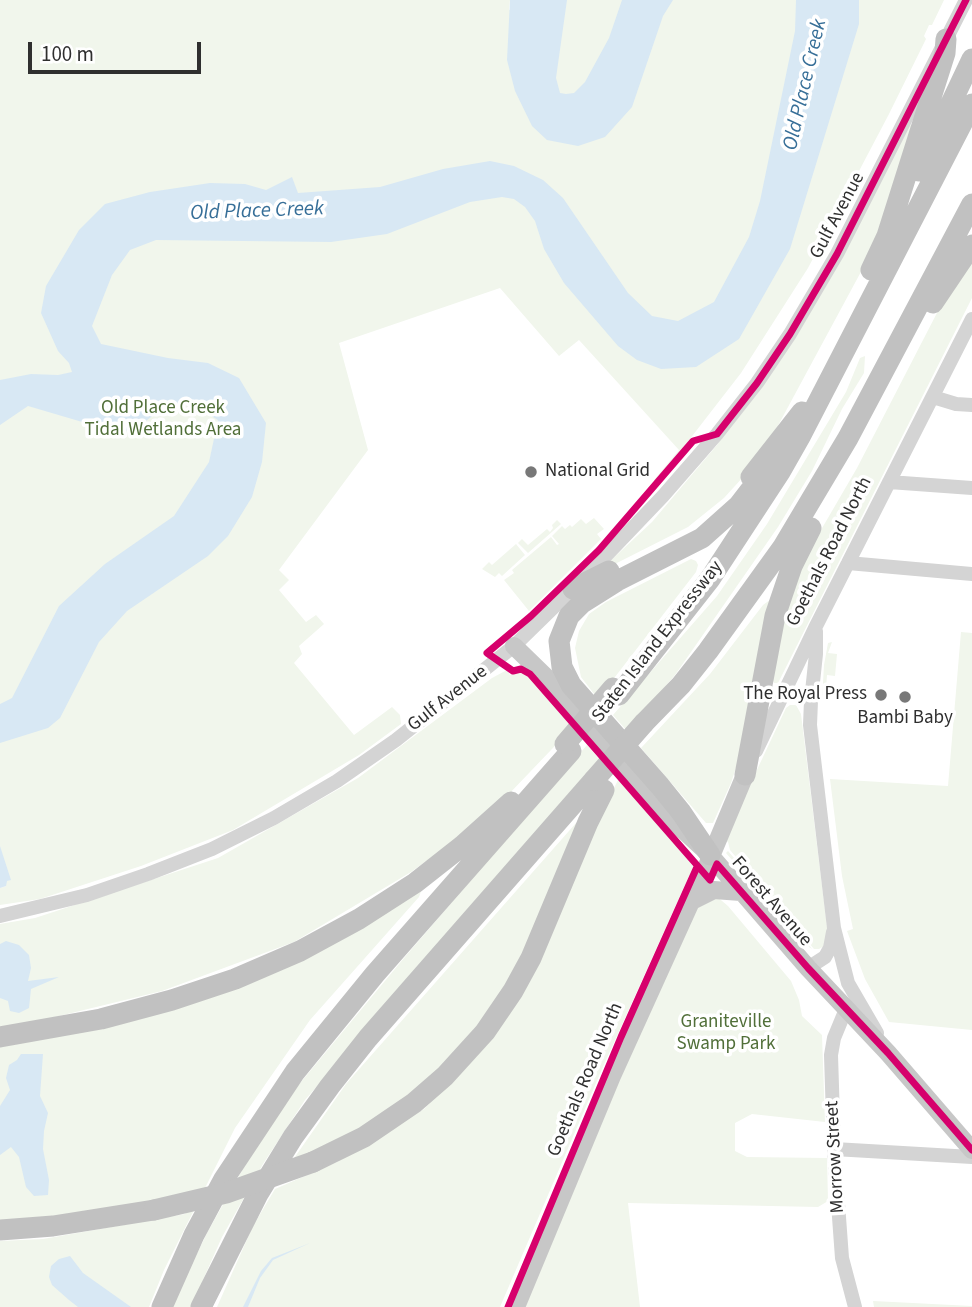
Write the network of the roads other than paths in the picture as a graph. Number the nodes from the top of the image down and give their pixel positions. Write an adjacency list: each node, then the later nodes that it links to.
1 (966, 0): 2 (street, Gulf Avenue)
2 (946, 39): 6 (highway); 20 (street, Gulf Avenue)
3 (972, 59): 6 (highway)
4 (972, 104): 9 (highway, Staten Island Expressway)
5 (972, 204): 12 (highway)
6 (887, 236): 9 (highway)
7 (972, 245): 12 (highway)
8 (972, 319): 11 (street, Goethals Road North)
9 (858, 326): 10 (highway, Staten Island Expressway)
10 (839, 363): 14 (highway); 23 (highway, Staten Island Expressway)
11 (933, 397): 13 (street); 16 (street, Goethals Road North)
12 (867, 400): 15 (highway)
13 (972, 405)
14 (792, 426): 20 (highway); 26 (highway)
15 (848, 438): 24 (highway); 25 (highway)
16 (889, 482): 17 (street); 18 (street, Goethals Road North)
17 (972, 488)
18 (848, 563): 19 (street); 21 (street, Goethals Road North)
19 (972, 574)
20 (573, 589): 22 (street, Gulf Avenue)
21 (816, 628): 24 (street, Goethals Road North); 30 (street, Forest Avenue)
22 (514, 646): 26 (main road, Forest Avenue); 29 (street, Gulf Avenue)
23 (568, 747): 33 (highway); 39 (highway, Staten Island Expressway)
24 (745, 775): 26 (main road, Goethals Road North)
25 (599, 785): 38 (highway, bridge); 40 (highway)
26 (710, 855): 27 (main road, Forest Avenue); 28 (main road, Goethals Road North)
27 (741, 891): 28 (main road); 31 (main road, Forest Avenue)
28 (690, 902): 41 (main road, Goethals Road North)
29 (0, 916)
30 (834, 928): 31 (street, Forest Avenue); 34 (street, Forest Avenue)
31 (808, 968): 32 (main road)
32 (846, 1009): 34 (main road); 35 (street, Morrow Street)
33 (0, 1037)
34 (888, 1053): 36 (main road, Forest Avenue)
35 (834, 1149): 37 (street); 42 (street, Morrow Street)
36 (972, 1150)
37 (972, 1157)
38 (0, 1230)
39 (162, 1307)
40 (201, 1307)
41 (516, 1307)
42 (855, 1307)

